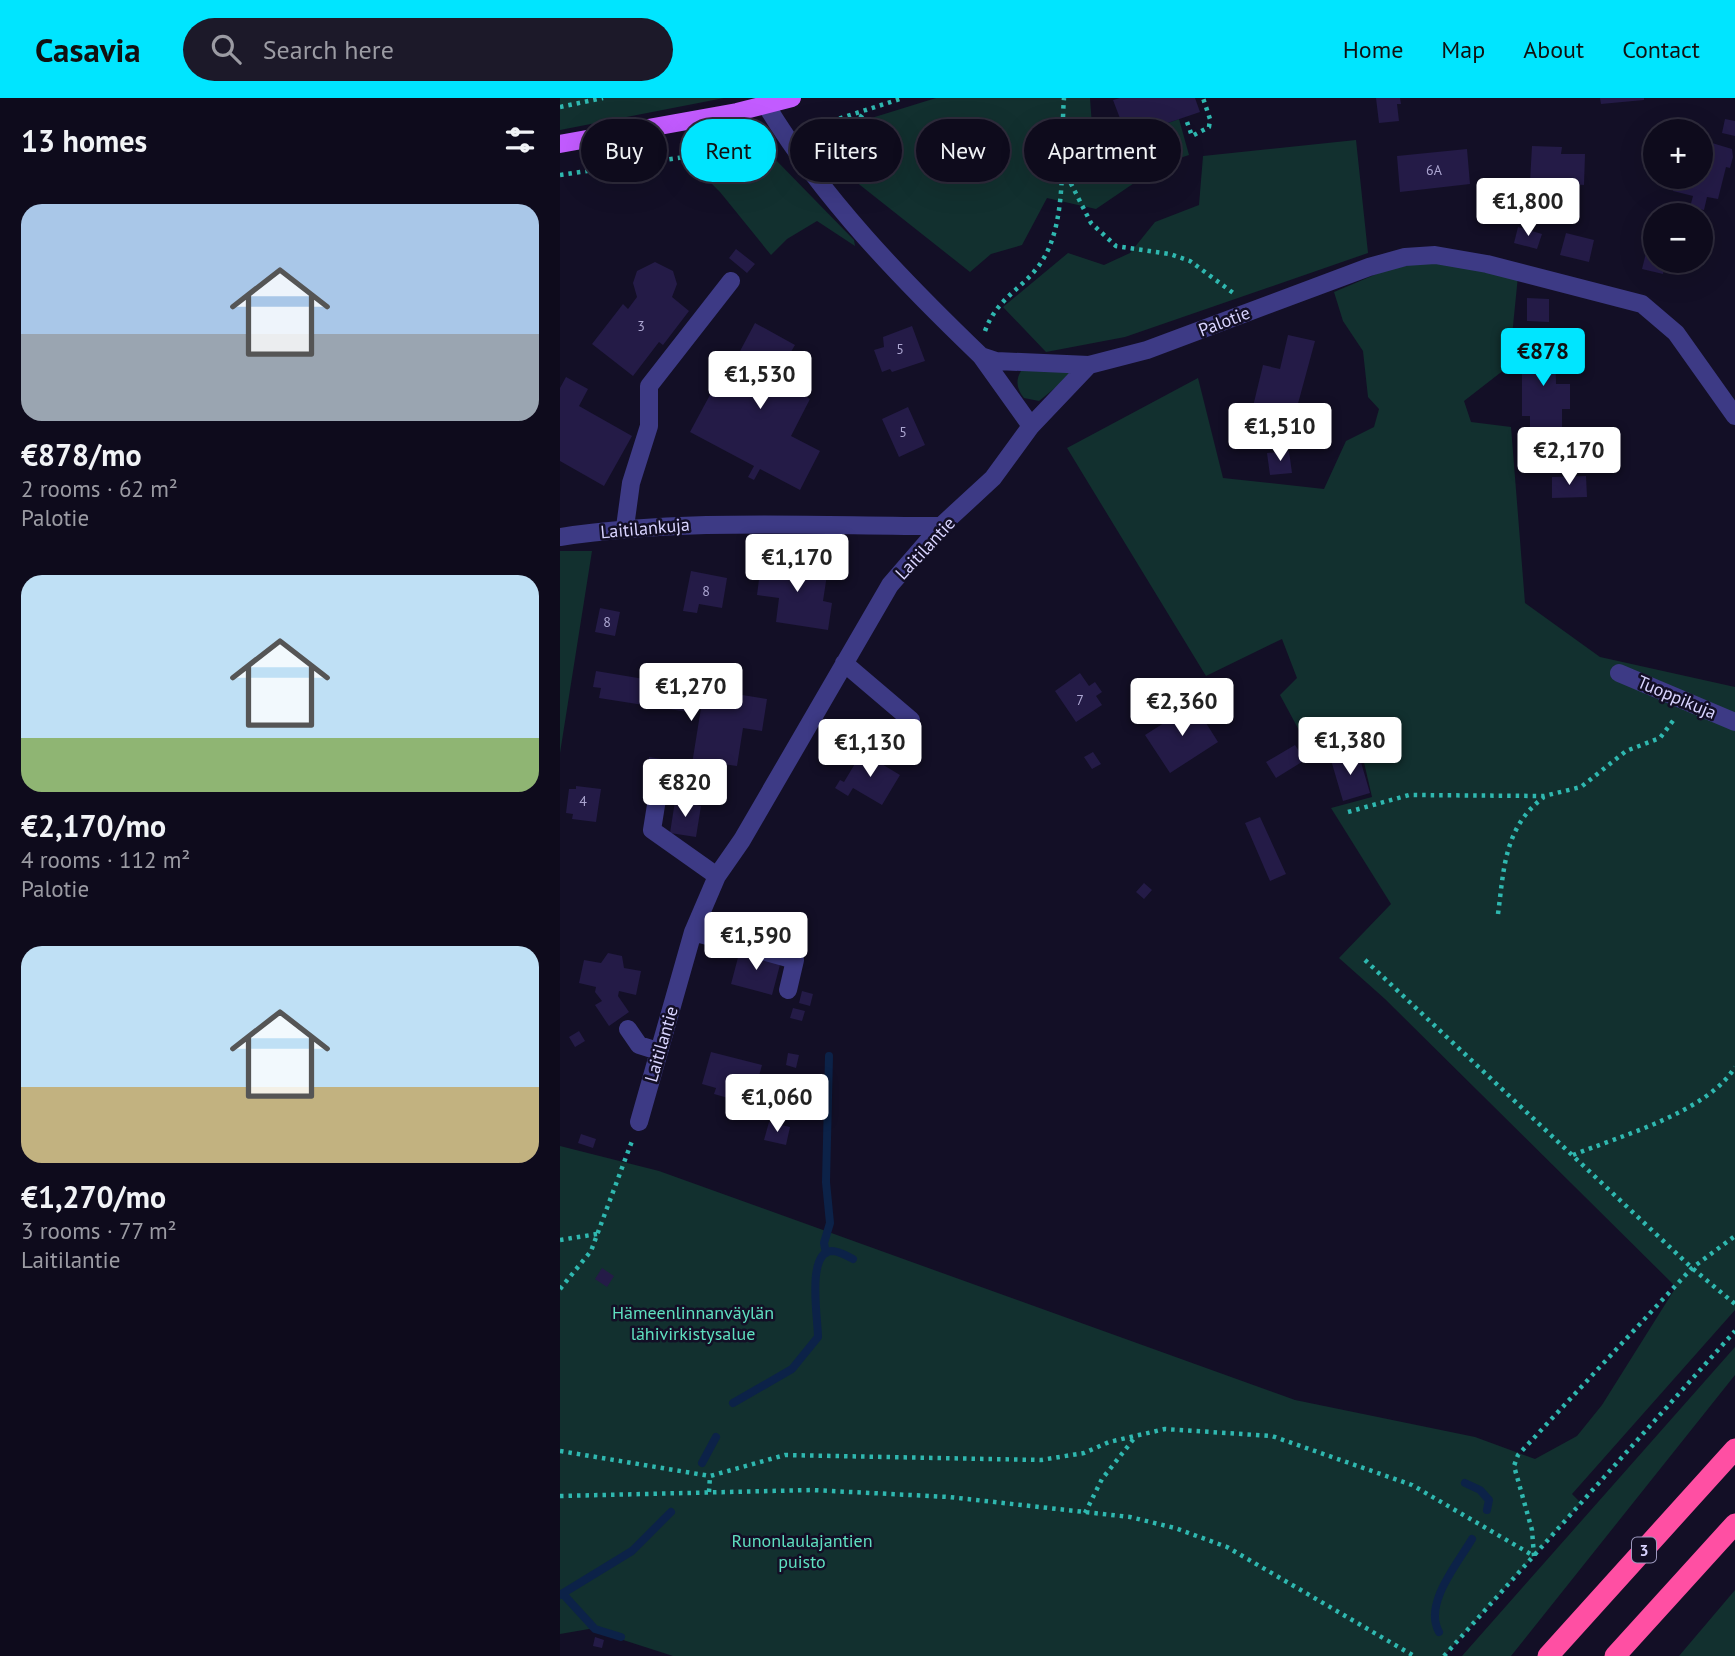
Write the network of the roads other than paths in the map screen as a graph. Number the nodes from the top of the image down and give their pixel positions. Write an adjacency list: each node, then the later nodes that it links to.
1 (792, 98): 2 (main road)
2 (766, 105): 3 (main road); 5 (street)
3 (560, 144)
4 (731, 281): 10 (street)
5 (981, 356): 6 (street, Palotie); 8 (street)
6 (1089, 365): 7 (street, Palotie); 8 (street, Laitilantie)
7 (1735, 416)
8 (1031, 426): 9 (street, Laitilantie)
9 (941, 526): 10 (street, Laitilankuja); 12 (street, Laitilantie)
10 (625, 527): 11 (street, Laitilankuja)
11 (560, 537)
12 (844, 663): 14 (street); 17 (street, Laitilantie)
13 (1619, 673): 15 (street, Tuoppikuja)
14 (911, 720)
15 (1735, 722)
16 (657, 799): 17 (street)
17 (717, 876): 18 (street, Laitilantie)
18 (693, 932): 19 (street); 21 (street, Laitilantie)
19 (788, 990)
20 (628, 1029): 21 (street)
21 (658, 1051): 22 (street, Laitilantie)
22 (639, 1122)
23 (1735, 1449): 25 (highway, 3)
24 (1735, 1524): 26 (highway)
25 (1548, 1656)
26 (1615, 1656)

